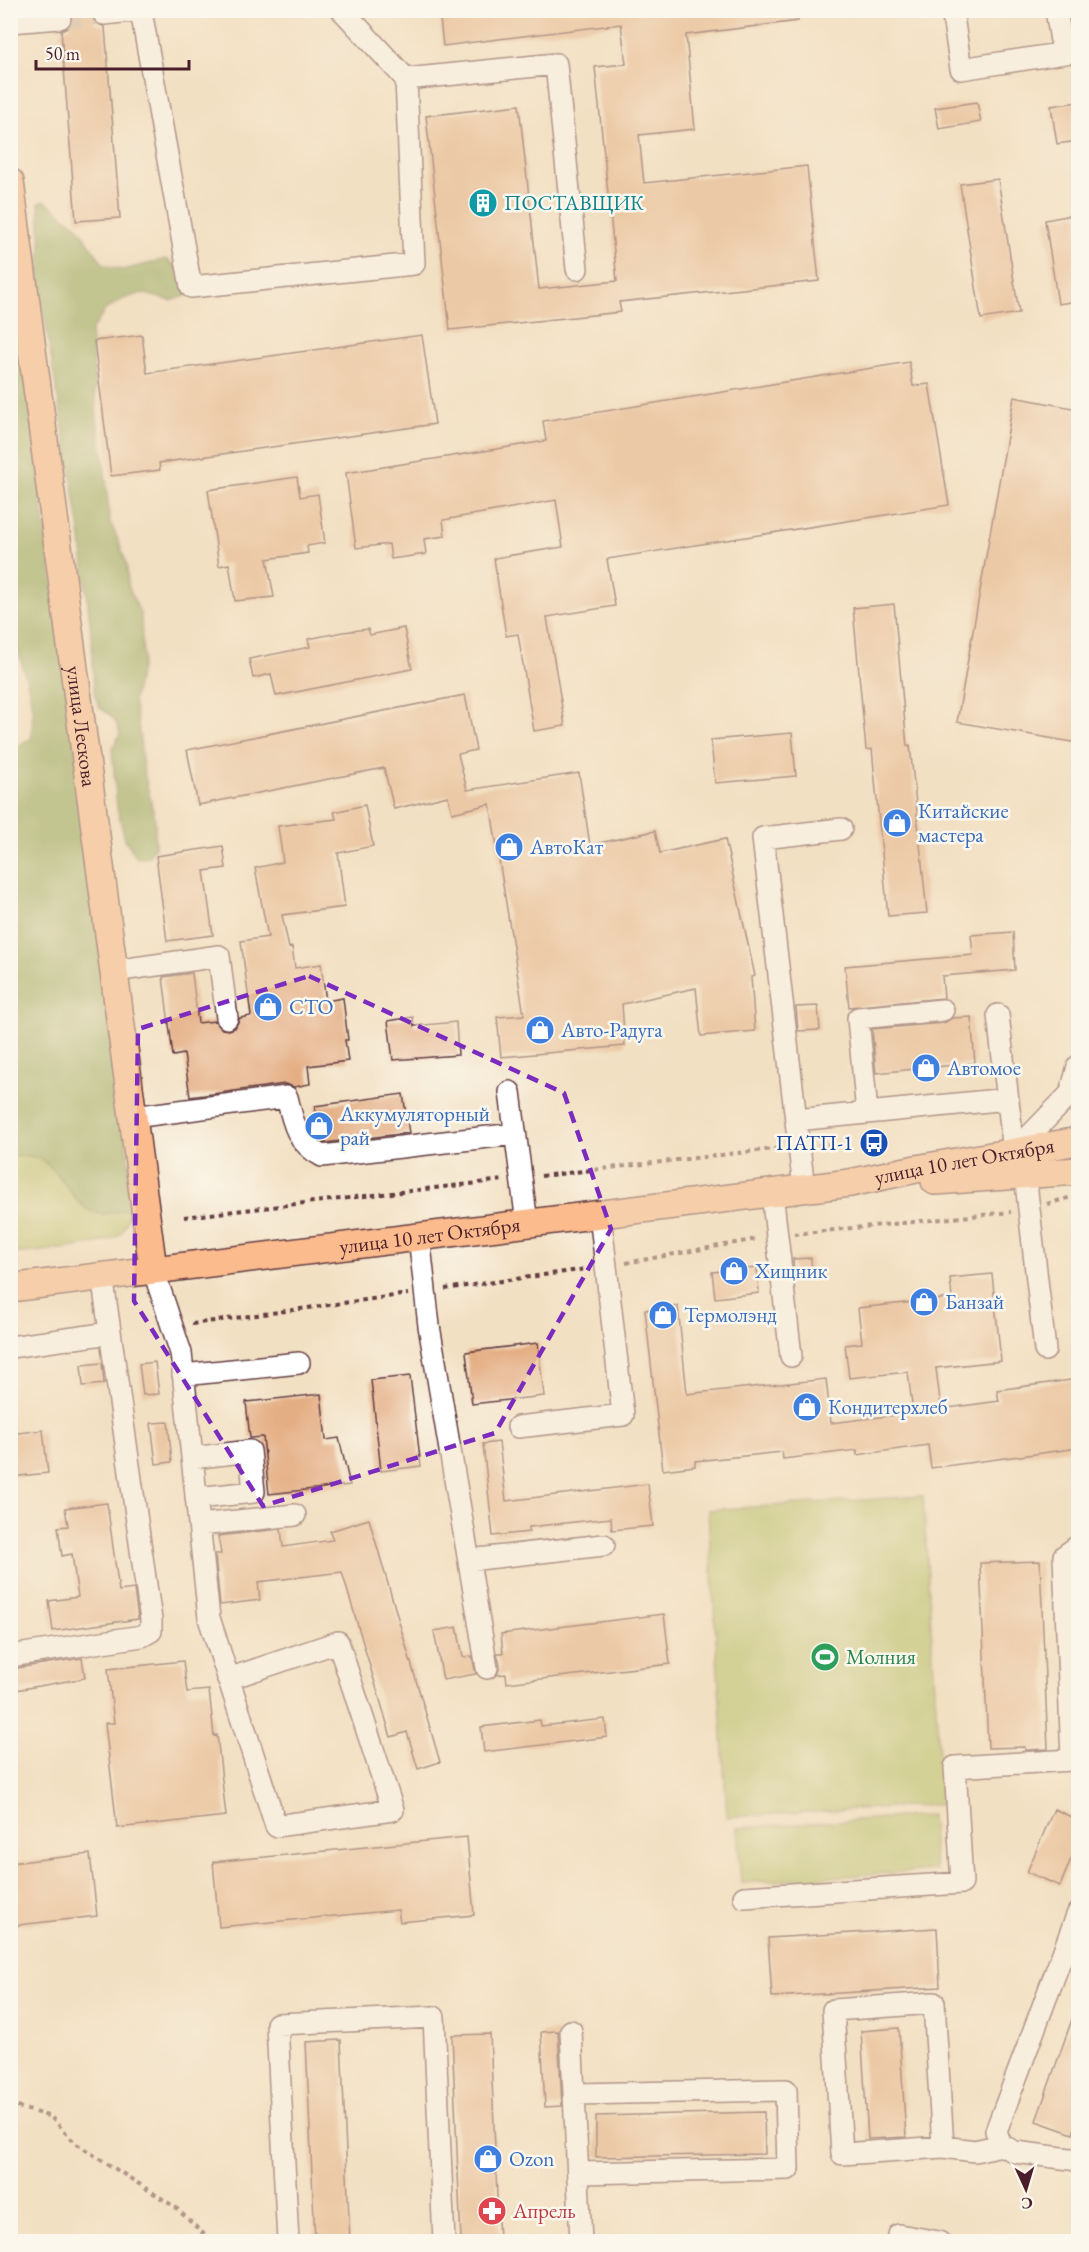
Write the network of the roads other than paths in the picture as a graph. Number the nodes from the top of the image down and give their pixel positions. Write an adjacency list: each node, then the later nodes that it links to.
1 (141, 10): 5 (street); 9 (street)
2 (342, 10): 9 (street)
3 (952, 10): 8 (street)
4 (1056, 10): 8 (street)
5 (104, 14)
6 (60, 18): 7 (street)
7 (10, 22)
8 (1071, 52)
9 (406, 79): 11 (street)
10 (10, 183): 13 (main road, улица Лескова)
11 (577, 269)
12 (841, 829): 23 (street)
13 (114, 971): 16 (street); 22 (main road, улица Лескова)
14 (943, 1010): 21 (street)
15 (998, 1016): 20 (street)
16 (227, 1018)
17 (1078, 1066): 18 (street)
18 (1075, 1091): 26 (street)
19 (510, 1092): 24 (street)
20 (1008, 1099): 21 (street); 26 (street)
21 (867, 1113): 23 (street)
22 (133, 1117): 24 (street); 33 (main road, улица Лескова)
23 (796, 1120): 28 (street)
24 (515, 1134): 31 (street)
25 (1078, 1141): 26 (main road, улица 10 лет Октября)
26 (1019, 1163): 27 (main road, улица 10 лет Октября); 28 (main road, улица 10 лет Октября); 38 (street)
27 (1078, 1170)
28 (804, 1189): 29 (main road, улица 10 лет Октября)
29 (772, 1193): 30 (main road, улица 10 лет Октября); 39 (street)
30 (600, 1214): 31 (main road, улица 10 лет Октября); 42 (street)
31 (527, 1223): 32 (main road, улица 10 лет Октября)
32 (419, 1236): 33 (main road, улица 10 лет Октября); 49 (street)
33 (153, 1269): 34 (main road, улица 10 лет Октября); 41 (street)
34 (102, 1275): 35 (main road, улица 10 лет Октября); 36 (street)
35 (10, 1288)
36 (110, 1333): 37 (street); 50 (street)
37 (10, 1347)
38 (1045, 1350)
39 (791, 1356)
40 (299, 1363): 41 (street)
41 (183, 1375): 43 (street)
42 (518, 1427)
43 (192, 1458): 44 (street); 44 (street)
44 (196, 1498): 46 (street)
45 (295, 1515): 46 (street)
46 (199, 1525): 52 (street)
47 (604, 1545): 49 (street)
48 (1078, 1546): 53 (street)
49 (469, 1560): 51 (street)
50 (10, 1656)
51 (487, 1668)
52 (228, 1679): 52 (street)
53 (1075, 1761): 54 (street)
54 (744, 1897)
55 (1078, 1913): 58 (street)
56 (571, 2031): 57 (street)
57 (574, 2094): 61 (street); 61 (street)
58 (1001, 2145): 59 (street); 60 (street)
59 (943, 2147): 59 (street)
60 (1078, 2160)
61 (578, 2173): 64 (street)
62 (288, 2241): 63 (street)
63 (444, 2241)
64 (581, 2241)
65 (898, 2241): 66 (street)
66 (939, 2241)

